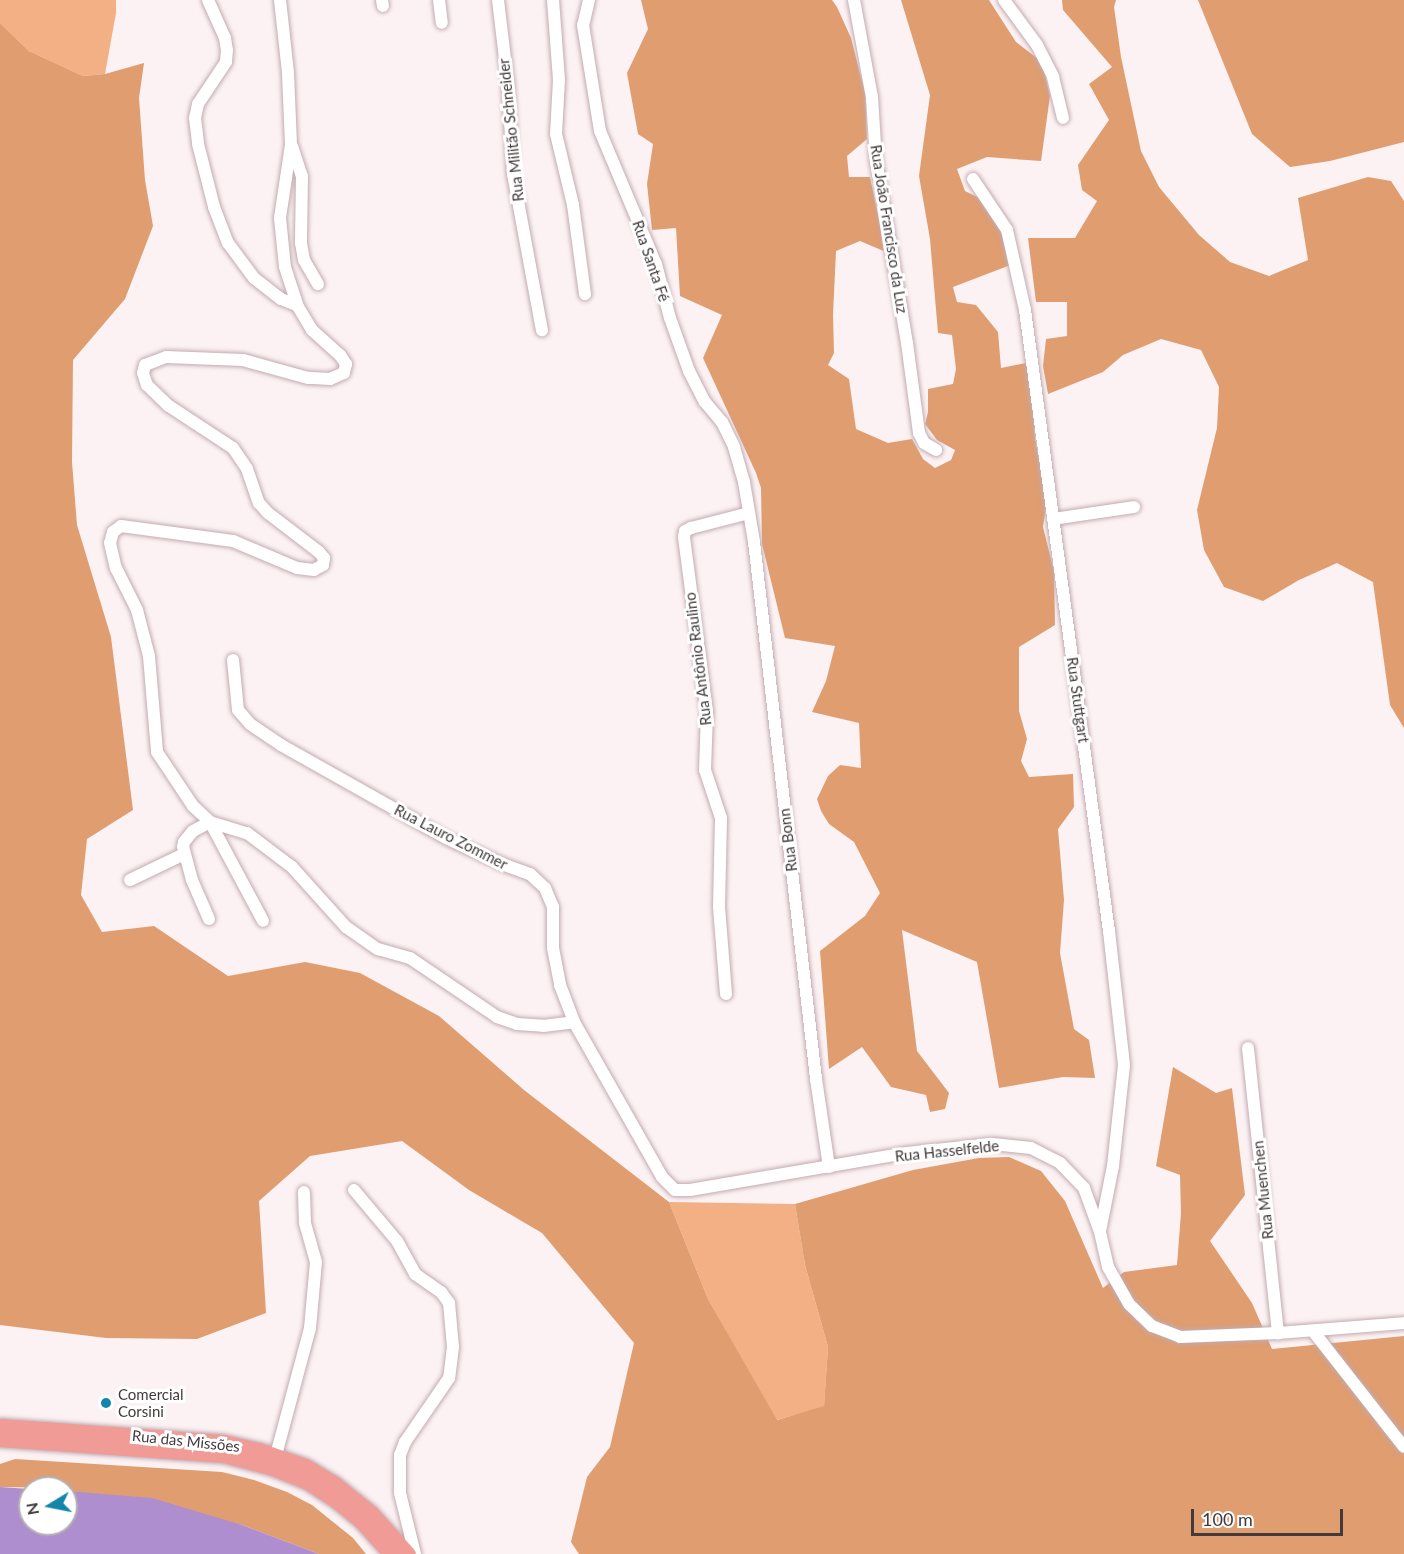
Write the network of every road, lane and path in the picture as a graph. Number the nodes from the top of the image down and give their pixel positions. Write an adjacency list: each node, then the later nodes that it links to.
1 (208, 0): 15 (street)
2 (280, 0): 11 (street)
3 (439, 0): 9 (street)
4 (498, 0): 16 (street, Rua Militão Schneider)
5 (553, 0): 14 (street)
6 (590, 0): 19 (street, Rua Santa Fé)
7 (855, 0): 17 (street, Rua João Francisco da Luz)
8 (1004, 0): 10 (street)
9 (442, 23)
10 (1063, 118)
11 (291, 145): 13 (street); 15 (street)
12 (973, 179): 20 (street, Rua Stuttgart)
13 (318, 284)
14 (585, 294)
15 (297, 305): 22 (street)
16 (542, 330)
17 (936, 450)
18 (1134, 507): 20 (street)
19 (749, 513): 27 (street, Rua Antônio Raulino); 30 (street, Rua Bonn)
20 (1053, 519): 34 (street, Rua Stuttgart)
21 (233, 660): 28 (street, Rua Lauro Zommer)
22 (210, 822): 23 (street); 26 (street); 28 (street)
23 (183, 854): 24 (street); 25 (street)
24 (130, 880)
25 (209, 919)
26 (263, 921)
27 (726, 994)
28 (574, 1022): 32 (street, Rua Lauro Zommer)
29 (1248, 1047): 37 (street, Rua Muenchen)
30 (829, 1167): 32 (street, Rua Hasselfelde); 34 (street, Rua Hasselfelde)
31 (354, 1190): 44 (street)
32 (675, 1190)
33 (304, 1192): 41 (street)
34 (1100, 1232): 37 (street, Rua Hasselfelde)
35 (1404, 1323): 36 (street, Rua Hasselfelde)
36 (1313, 1331): 37 (street, Rua Hasselfelde); 40 (street)
37 (1278, 1333)
38 (0, 1426): 41 (main road, Rua das Missões)
39 (0, 1439): 42 (main road, Rua das Missões)
40 (1404, 1447)
41 (276, 1455): 43 (main road, Rua das Missões)
42 (391, 1554)
43 (408, 1554)
44 (415, 1554)

